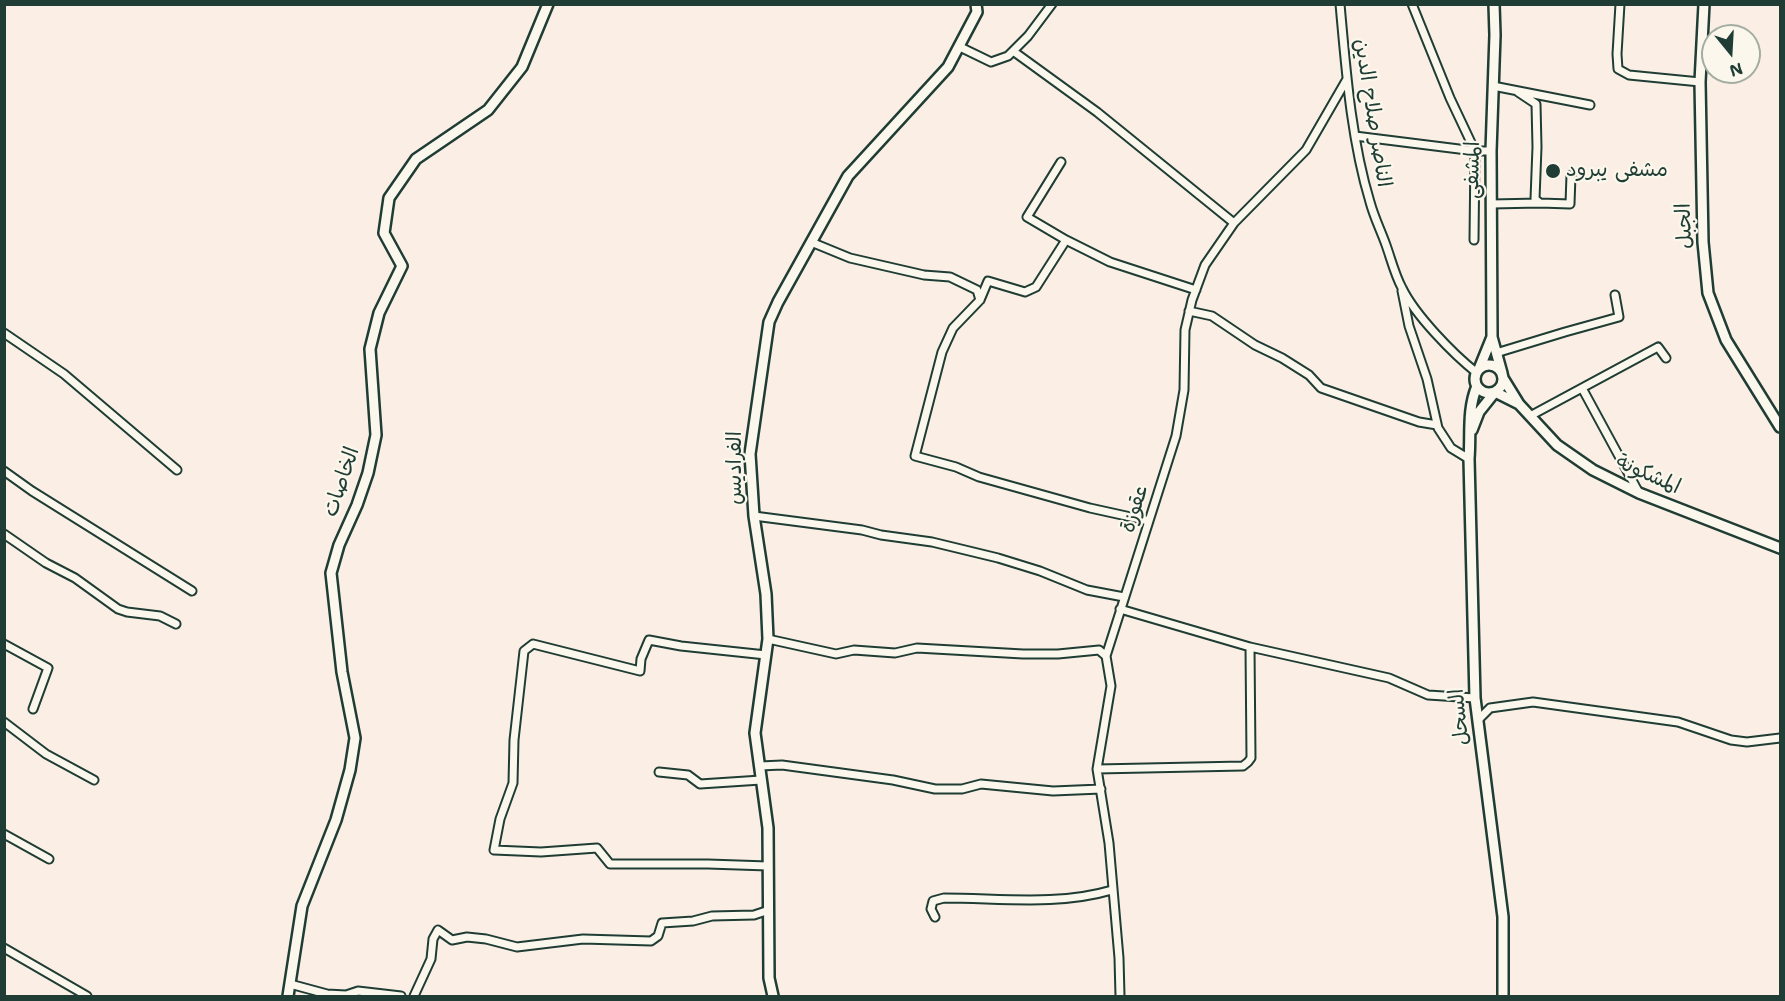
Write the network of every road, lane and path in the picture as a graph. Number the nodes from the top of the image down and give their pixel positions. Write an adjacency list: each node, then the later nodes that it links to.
1 (548, 4): 81 (street, الخاصات)
2 (976, 4): 9 (street, الفراديس)
3 (1052, 4): 10 (street)
4 (1340, 4): 11 (street, الناصر صلاح الدين)
5 (1412, 4): 17 (street)
6 (1494, 4): 13 (street, المشفى)
7 (1620, 4): 12 (street)
8 (1704, 4): 12 (street, الجبل)
9 (960, 47): 10 (street); 26 (street, الفراديس)
10 (1013, 51): 23 (street)
11 (1347, 79): 16 (street, الناصر صلاح الدين); 23 (street, عقوزة)
12 (1700, 81): 44 (street, الجبل)
13 (1493, 87): 14 (street); 18 (street, المشفى)
14 (1518, 92): 15 (street); 21 (street)
15 (1590, 105)
16 (1355, 136): 17 (street); 27 (street, الناصر صلاح الدين)
17 (1475, 151): 18 (street); 25 (street)
18 (1491, 151): 22 (street, المشفى)
19 (1061, 162): 24 (street)
20 (1571, 175): 21 (street)
21 (1540, 203): 22 (street)
22 (1491, 204): 33 (street, المشفى)
23 (1234, 223): 28 (street, عقوزة)
24 (1066, 240): 28 (street); 30 (street)
25 (1474, 240)
26 (811, 242): 30 (street); 50 (street, الفراديس)
27 (1402, 288): 36 (street, الناصر صلاح الدين); 43 (street)
28 (1196, 290): 31 (street, عقوزة)
29 (1615, 295): 34 (street)
30 (980, 300): 51 (street)
31 (1189, 310): 43 (street); 51 (street, عقوزة)
32 (4, 333): 47 (street)
33 (1491, 337): 34 (street); 36 (street)
34 (1496, 353): 37 (street)
35 (1666, 358): 39 (street)
36 (1478, 371): 37 (street); 38 (street)
37 (1502, 376): 40 (street); 41 (street)
38 (1477, 386): 40 (street); 45 (street, السحل)
39 (1582, 388): 42 (street); 49 (street)
40 (1495, 392): 41 (street); 45 (street)
41 (1519, 404): 42 (street, المشكونة)
42 (1530, 416): 49 (street, المشكونة)
43 (1437, 425): 46 (street)
44 (1780, 427)
45 (1471, 432): 46 (street, السحل)
46 (1469, 459): 63 (street, السحل)
47 (177, 470)
48 (4, 471): 54 (street)
49 (1639, 493): 53 (street, المشكونة)
50 (754, 516): 55 (street); 58 (street, الفراديس)
51 (1149, 520): 55 (street, عقوزة)
52 (4, 534): 57 (street)
53 (1780, 548)
54 (192, 591)
55 (1124, 597): 56 (street, عقوزة)
56 (1120, 609): 60 (street); 62 (street, عقوزة)
57 (176, 624)
58 (768, 639): 61 (street, الفراديس); 62 (street)
59 (4, 644): 64 (street)
60 (1250, 647): 63 (street); 69 (street)
61 (766, 655): 68 (street, الفراديس); 76 (street)
62 (1106, 656): 69 (street, عقوزة)
63 (1475, 698): 65 (street, السحل)
64 (33, 709)
65 (1478, 720): 67 (street); 88 (street, السحل)
66 (4, 722): 71 (street)
67 (1780, 738)
68 (760, 766): 72 (street, الفراديس); 73 (street)
69 (1096, 769): 73 (street, عقوزة)
70 (659, 772): 72 (street)
71 (94, 780)
72 (761, 780): 76 (street, الفراديس)
73 (1101, 789): 77 (street, عقوزة)
74 (4, 834): 75 (street)
75 (49, 859)
76 (768, 866): 78 (street, الفراديس)
77 (1112, 890): 79 (street); 87 (street, عقوزة)
78 (769, 910): 85 (street); 86 (street, الفراديس)
79 (935, 917)
80 (4, 948): 82 (street)
81 (290, 984): 83 (street, الخاصات); 84 (street)
82 (87, 996)
83 (288, 996)
84 (401, 996)
85 (414, 996)
86 (773, 996)
87 (1120, 996)
88 (1503, 996)

